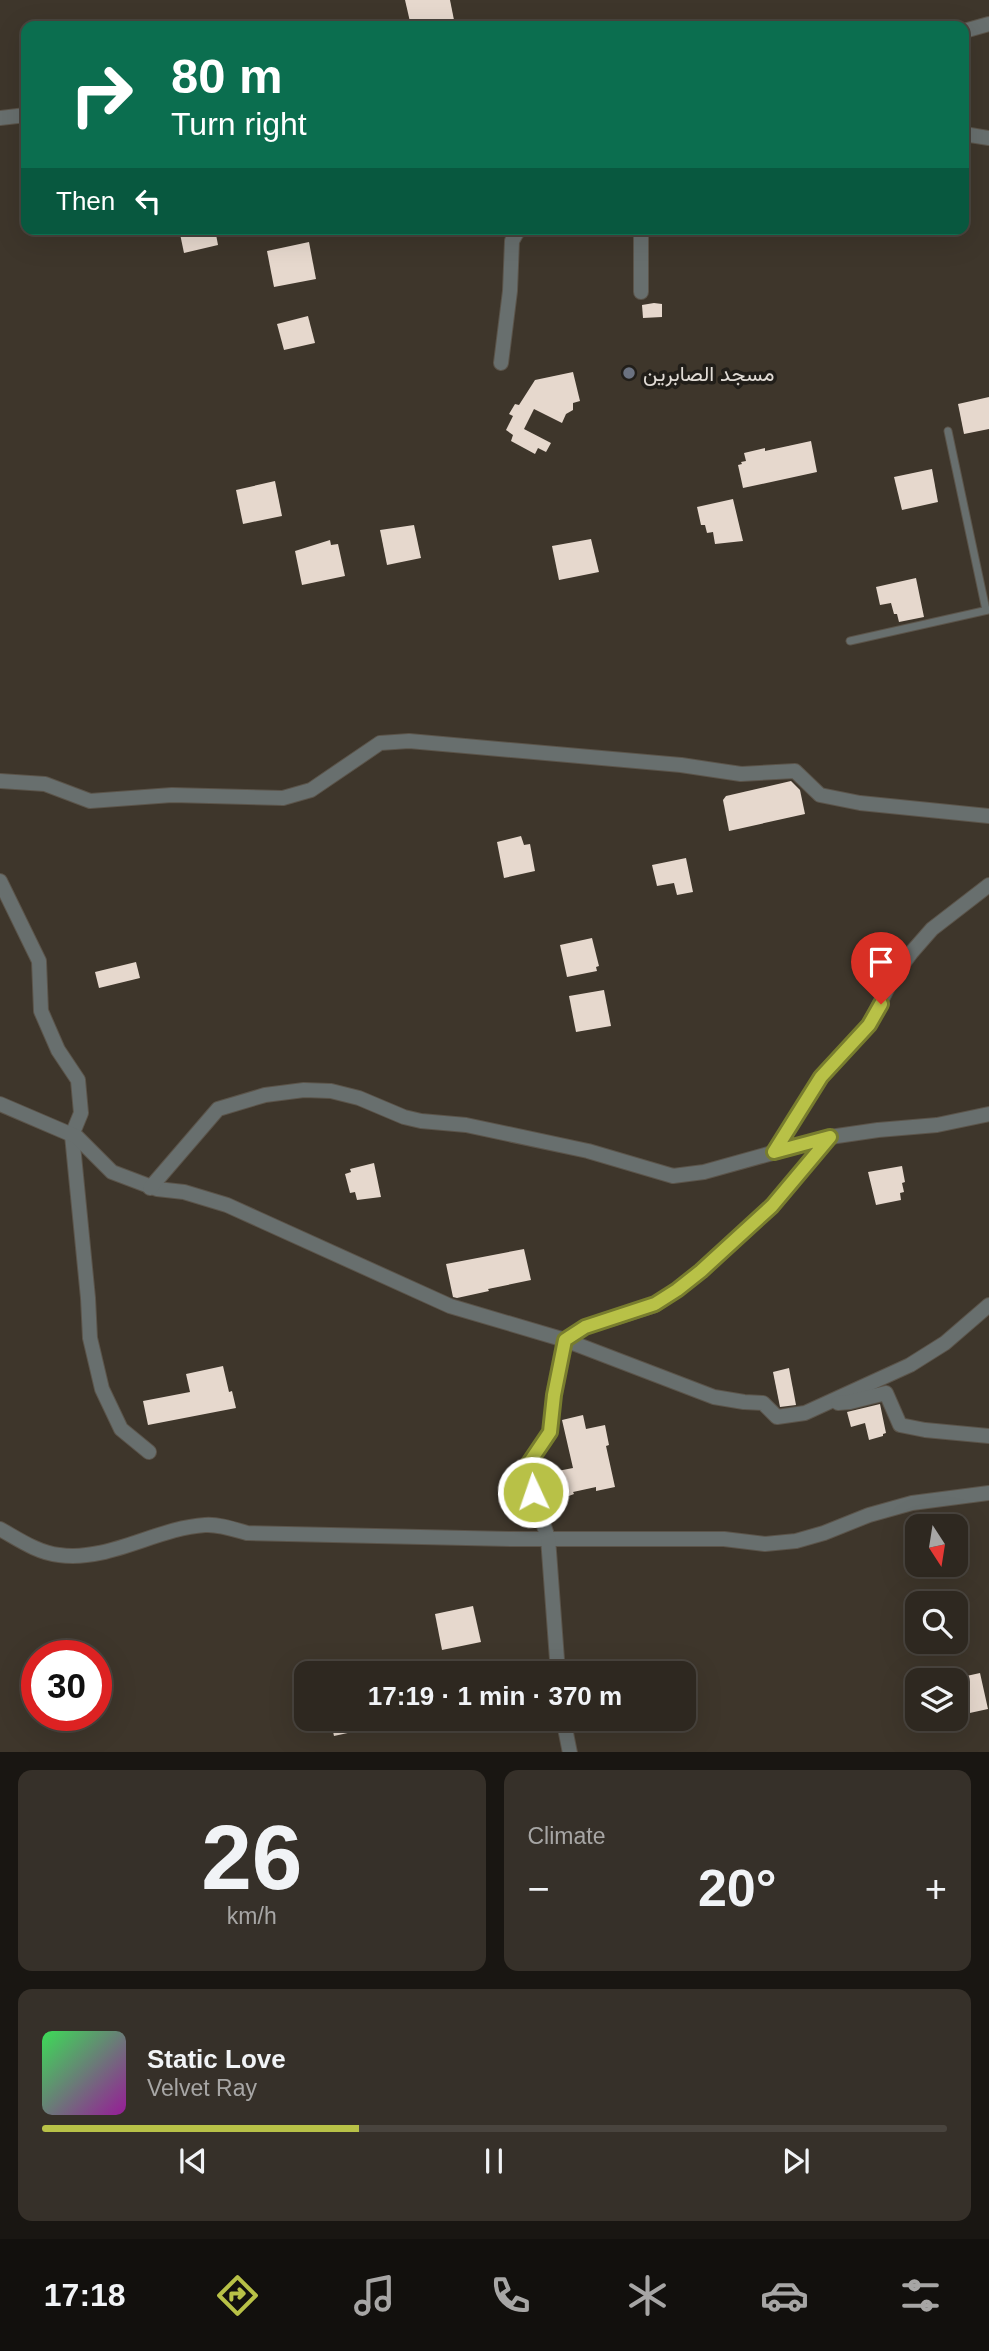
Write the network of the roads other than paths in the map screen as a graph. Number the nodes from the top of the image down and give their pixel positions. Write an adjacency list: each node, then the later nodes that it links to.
1 (989, 24): 2 (street)
2 (969, 30)
3 (21, 116): 4 (street)
4 (0, 118)
5 (969, 135): 6 (street)
6 (989, 138)
7 (516, 235): 10 (street)
8 (641, 235): 9 (street)
9 (641, 292)
10 (501, 363)
11 (948, 431): 12 (lane)
12 (987, 610): 13 (lane)
13 (850, 641)
14 (0, 781): 15 (street)
15 (989, 816)
16 (0, 881): 20 (street)
17 (989, 885): 22 (street)
18 (0, 1104): 20 (street)
19 (989, 1114): 21 (street)
20 (72, 1135): 23 (street); 28 (street)
21 (830, 1137): 22 (street); 25 (street)
22 (774, 1152): 23 (street)
23 (150, 1188): 25 (street)
24 (989, 1305): 26 (street)
25 (565, 1340): 26 (street); 31 (street)
26 (828, 1404): 27 (street)
27 (989, 1436)
28 (149, 1452)
29 (989, 1493): 31 (street)
30 (0, 1530): 31 (street)
31 (548, 1538): 32 (street)
32 (557, 1661)
33 (566, 1731): 34 (street)
34 (570, 1752)

